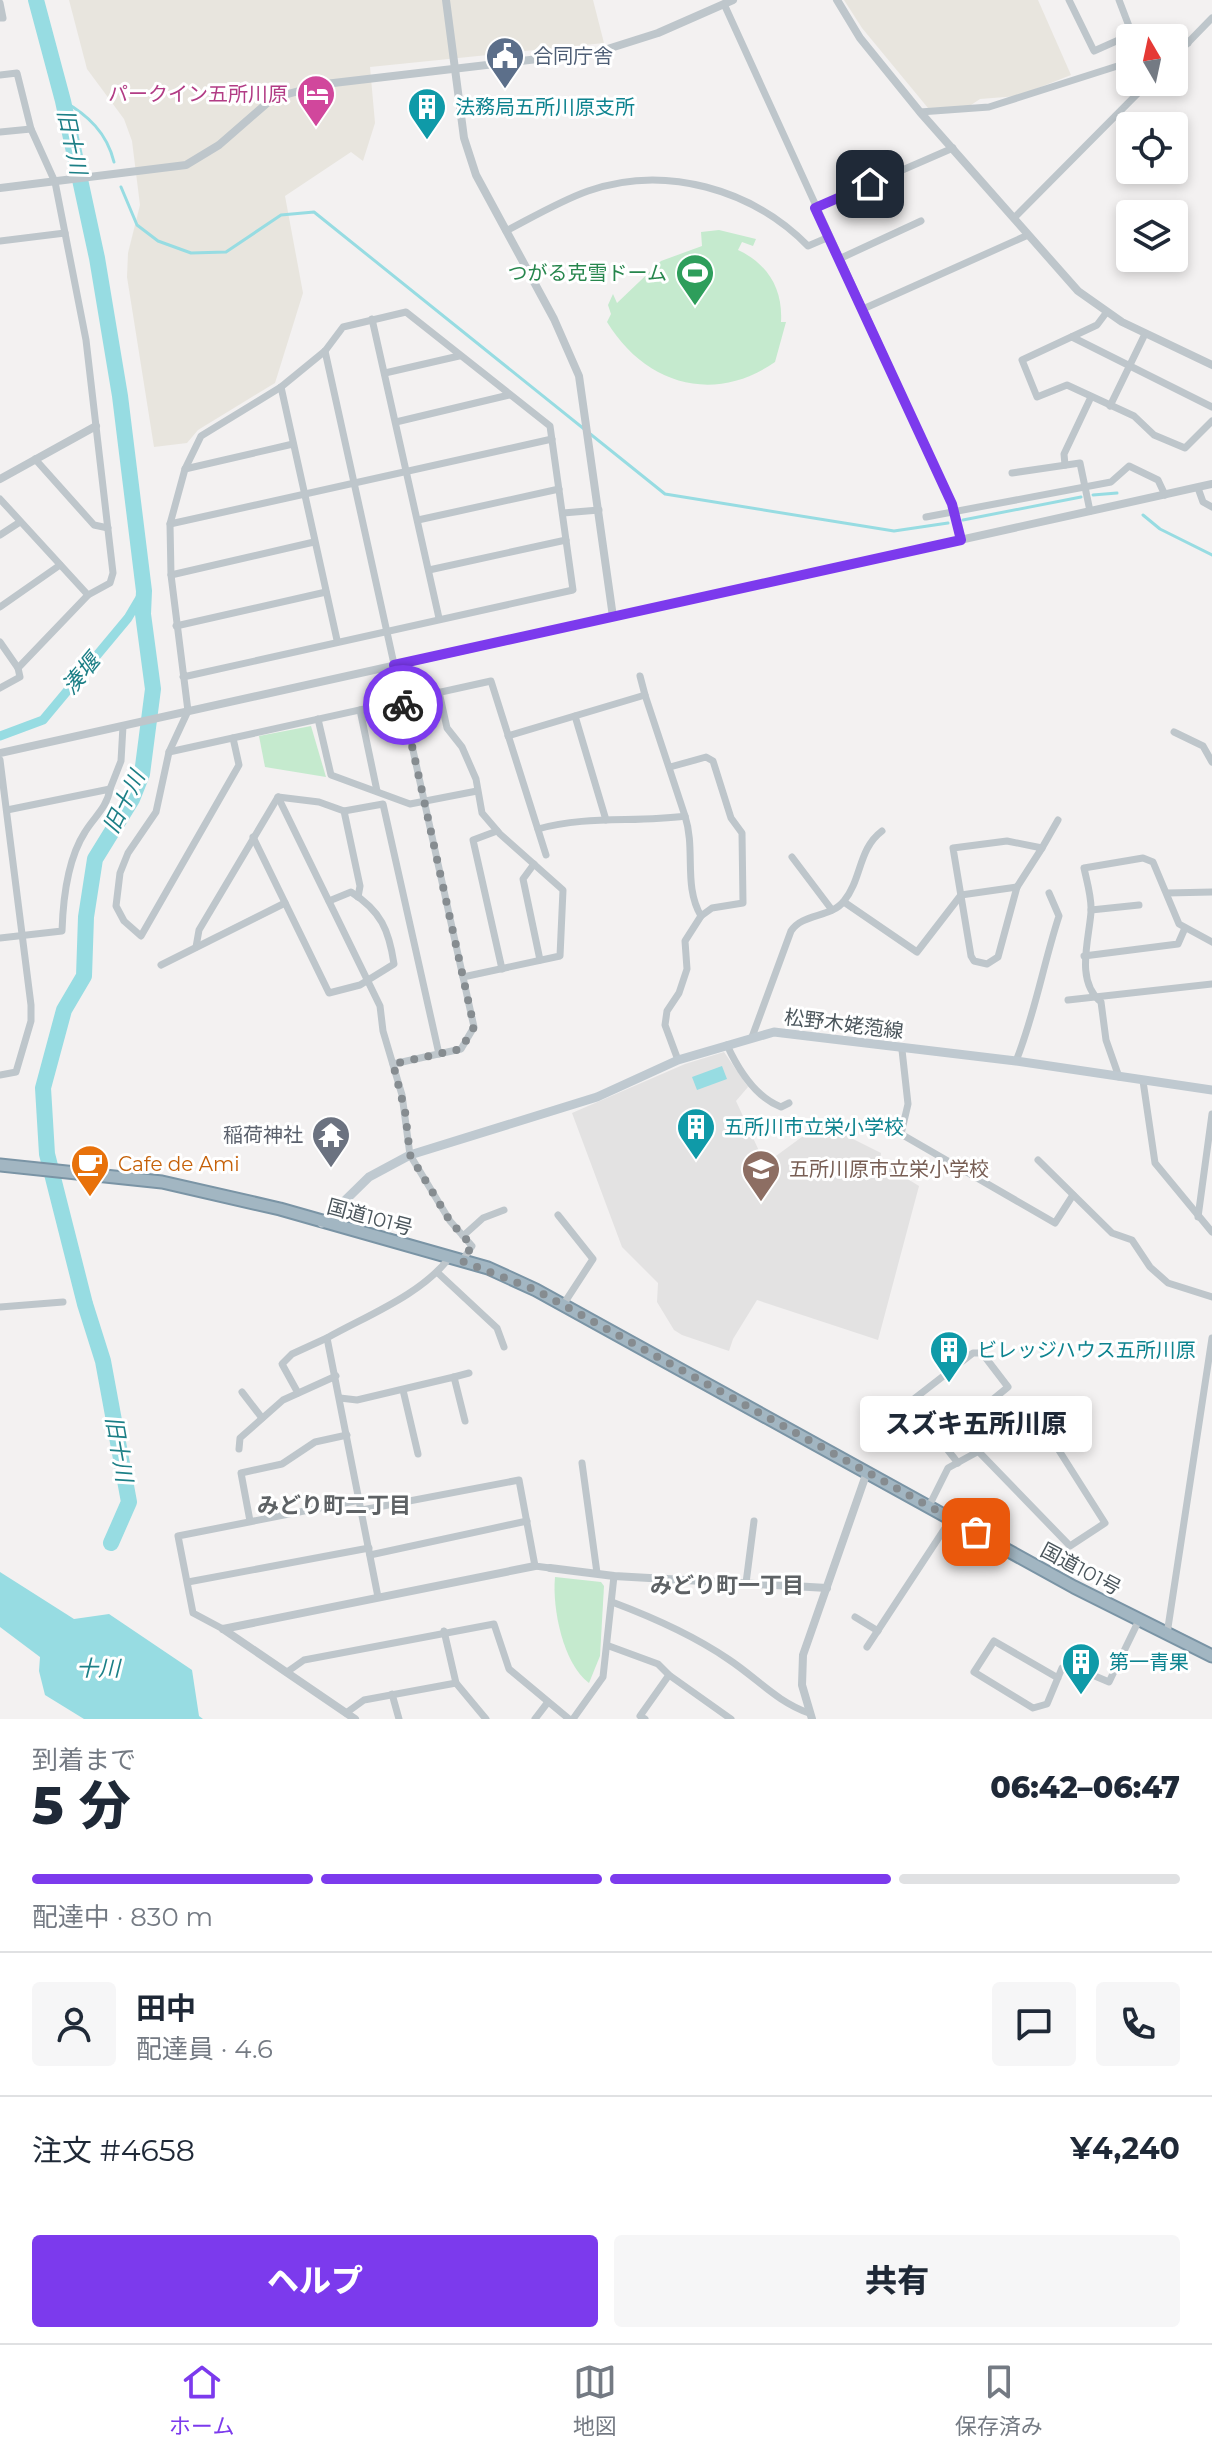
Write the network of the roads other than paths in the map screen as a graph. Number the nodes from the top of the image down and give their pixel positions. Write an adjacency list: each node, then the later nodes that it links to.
1 (446, 0): 11 (street)
2 (837, 0): 14 (street)
3 (1069, 0): 4 (street)
4 (1119, 0)
5 (728, 2): 11 (street); 20 (street)
6 (0, 3): 7 (street)
7 (0, 18)
8 (1212, 18): 9 (street)
9 (1188, 43)
10 (1116, 66): 14 (street)
11 (454, 68): 18 (street); 23 (street)
12 (0, 75): 15 (street)
13 (1135, 96): 21 (street)
14 (920, 112): 17 (street)
15 (31, 129): 16 (street); 18 (street)
16 (0, 132)
17 (953, 148): 20 (street); 21 (street)
18 (58, 182): 19 (street); 24 (street)
19 (0, 188)
20 (815, 208): 26 (street)
21 (1014, 218): 25 (street)
22 (921, 221): 28 (street)
23 (506, 231): 26 (street); 64 (street)
24 (65, 233): 27 (street); 46 (street)
25 (1028, 235): 29 (street); 30 (street)
26 (829, 237): 28 (street)
27 (0, 241)
28 (839, 259): 29 (street)
29 (863, 309): 65 (street)
30 (1106, 313): 32 (street); 33 (street)
31 (372, 319): 34 (street); 35 (street); 38 (street)
32 (1145, 334): 36 (street); 37 (street)
33 (1072, 337): 37 (street); 41 (street)
34 (325, 351): 39 (street); 55 (street)
35 (459, 356): 38 (street); 40 (street)
36 (1212, 365)
37 (1129, 367): 42 (street); 43 (street)
38 (385, 373): 45 (street)
39 (281, 387): 48 (street); 51 (street)
40 (509, 395): 45 (street); 47 (street)
41 (1091, 397): 42 (street); 50 (street)
42 (1110, 406): 44 (street)
43 (1212, 407)
44 (1212, 421)
45 (396, 422): 52 (street)
46 (96, 426): 49 (street); 72 (street)
47 (552, 439): 52 (street); 59 (street)
48 (293, 444): 51 (street); 60 (street)
49 (35, 459): 54 (street); 72 (street)
50 (1065, 465): 53 (street); 57 (street)
51 (185, 469): 71 (street)
52 (408, 469): 55 (street); 69 (street)
53 (1012, 473)
54 (0, 479)
55 (354, 481): 60 (street); 86 (street)
56 (1212, 484): 58 (street)
57 (1085, 486): 61 (street); 65 (street); 66 (street)
58 (1198, 488): 61 (street); 63 (street)
59 (559, 489): 67 (street); 69 (street)
60 (304, 493): 71 (street); 76 (street)
61 (1165, 495): 66 (street)
62 (0, 499): 70 (street)
63 (1212, 507)
64 (599, 510): 67 (street); 83 (street)
65 (954, 511): 68 (street); 75 (street)
66 (1090, 511): 75 (street)
67 (563, 513): 74 (street)
68 (926, 517)
69 (418, 520): 78 (street)
70 (20, 522): 73 (street); 77 (street)
71 (170, 524): 79 (street)
72 (108, 528): 81 (street)
73 (0, 535)
74 (566, 540): 78 (street); 84 (street)
75 (961, 540): 83 (street)
76 (314, 542): 79 (street); 80 (street)
77 (60, 565): 81 (street); 82 (street)
78 (429, 570): 84 (street)
79 (171, 575): 85 (street)
80 (326, 592): 85 (street); 87 (street)
81 (88, 595): 90 (street)
82 (0, 607)
83 (613, 617): 89 (street)
84 (439, 618): 86 (street)
85 (176, 626): 92 (street)
86 (386, 630): 87 (street); 89 (street)
87 (337, 640): 92 (street)
88 (0, 642): 90 (street)
89 (394, 665): 96 (street); 98 (street)
90 (18, 668): 93 (street)
91 (640, 676): 95 (street)
92 (183, 677): 98 (street)
93 (0, 688)
94 (439, 692): 96 (street); 103 (street); 114 (street)
95 (645, 695): 99 (street); 111 (street)
96 (402, 700): 97 (street); 116 (street)
97 (360, 710): 100 (street); 113 (street)
98 (188, 711): 101 (street); 107 (street)
99 (575, 716): 103 (street); 120 (street)
100 (318, 719): 104 (street); 113 (street)
101 (127, 725): 108 (street); 112 (street)
102 (1174, 732): 106 (street)
103 (508, 736): 122 (street)
104 (233, 738): 107 (street); 107 (street)
105 (1212, 744): 106 (street)
106 (1203, 746): 110 (street)
107 (169, 752)
108 (0, 753)
109 (0, 760): 117 (street)
110 (1212, 762)
111 (670, 767): 119 (street); 142 (street)
112 (110, 789): 117 (street); 144 (street)
113 (377, 791): 116 (street)
114 (477, 791): 116 (street); 123 (street)
115 (278, 797): 118 (street); 125 (street); 136 (street)
116 (424, 802): 152 (street)
117 (7, 810): 144 (street)
118 (344, 811): 135 (street); 160 (street)
119 (685, 816): 120 (street); 142 (street)
120 (606, 820): 122 (street)
121 (1058, 820): 126 (street)
122 (538, 829): 127 (street)
123 (497, 831): 129 (street); 151 (street)
124 (882, 831): 137 (street)
125 (253, 837): 138 (street); 147 (street)
126 (1042, 848): 130 (street); 134 (street)
127 (546, 855)
128 (792, 857): 140 (street)
129 (534, 864): 149 (street); 149 (street)
130 (1017, 887): 134 (street); 134 (street)
131 (1212, 892): 133 (street)
132 (1049, 893): 162 (street)
133 (1167, 893): 141 (street); 143 (street)
134 (961, 895): 137 (street)
135 (358, 897): 136 (street); 153 (street)
136 (329, 901): 153 (street)
137 (844, 902): 140 (street)
138 (285, 903): 147 (street); 153 (street)
139 (1139, 905): 141 (street)
140 (832, 910): 157 (street)
141 (1091, 910): 148 (street)
142 (701, 916): 161 (street)
143 (1185, 928): 146 (street); 148 (street)
144 (22, 936): 145 (street); 164 (street)
145 (0, 938)
146 (1212, 942)
147 (196, 947): 150 (street)
148 (1084, 956): 155 (street)
149 (540, 960): 151 (street)
150 (161, 965)
151 (502, 969): 152 (street)
152 (463, 977): 160 (street)
153 (367, 978): 163 (street)
154 (1212, 984): 155 (street)
155 (1094, 996): 156 (street); 165 (street)
156 (1068, 1000)
157 (752, 1037): 158 (main road, 松野木姥萢線); 159 (main road, 松野木姥萢線)
158 (727, 1045): 161 (main road, 松野木姥萢線); 168 (street)
159 (902, 1050): 162 (main road, 松野木姥萢線); 174 (street)
160 (439, 1054): 163 (street)
161 (678, 1060): 171 (main road, 松野木姥萢線)
162 (1016, 1061): 165 (main road, 松野木姥萢線)
163 (393, 1064): 171 (street)
164 (0, 1075)
165 (1119, 1077): 166 (main road, 松野木姥萢線)
166 (1143, 1081): 167 (main road, 松野木姥萢線); 179 (street)
167 (1212, 1090)
168 (789, 1103)
169 (1212, 1114): 170 (street)
170 (1210, 1146): 175 (street)
171 (410, 1155): 180 (main road, 松野木姥萢線); 182 (street)
172 (1038, 1160): 174 (street)
173 (0, 1165): 180 (highway, 国道101号)
174 (1073, 1195): 186 (street)
175 (1202, 1198): 176 (street); 179 (street)
176 (1212, 1200)
177 (504, 1210): 182 (street)
178 (558, 1215): 188 (street)
179 (1198, 1217): 181 (street)
180 (322, 1223): 183 (highway, 国道101号)
181 (1212, 1232)
182 (463, 1236): 184 (street)
183 (450, 1257): 184 (highway, 国道101号); 185 (street)
184 (462, 1261): 188 (highway, 国道101号)
185 (438, 1273): 190 (street); 192 (street)
186 (1212, 1297)
187 (63, 1302): 189 (street)
188 (563, 1305): 211 (highway, 国道101号)
189 (0, 1307)
190 (327, 1338): 194 (street); 198 (street)
191 (1212, 1338): 234 (street)
192 (504, 1347)
193 (469, 1373): 195 (street)
194 (336, 1376): 198 (street); 199 (street)
195 (454, 1377): 196 (street); 203 (street)
196 (403, 1390): 199 (street); 208 (street)
197 (242, 1392): 202 (street)
198 (298, 1393): 202 (street)
199 (340, 1398): 204 (street)
200 (1046, 1402): 201 (street)
201 (1034, 1411): 207 (street); 207 (street)
202 (262, 1418): 206 (street)
203 (465, 1421)
204 (347, 1435): 212 (street); 216 (street)
205 (941, 1442): 205 (street); 210 (street)
206 (239, 1449)
207 (978, 1451): 210 (street)
208 (418, 1454)
209 (582, 1463): 222 (street)
210 (958, 1463): 213 (street)
211 (867, 1472): 213 (highway, 国道101号); 226 (street)
212 (360, 1500): 214 (street); 216 (street)
213 (929, 1506): 215 (highway, 国道101号)
214 (362, 1510): 217 (street); 219 (street)
215 (951, 1519): 230 (highway, 国道101号); 233 (street)
216 (250, 1521): 224 (street)
217 (527, 1521): 219 (street); 220 (street)
218 (754, 1521): 225 (street)
219 (370, 1552): 224 (street); 227 (street)
220 (535, 1566): 221 (street); 227 (street)
221 (550, 1568): 222 (street)
222 (597, 1573): 223 (street)
223 (614, 1576): 225 (street); 228 (street)
224 (188, 1582): 231 (street)
225 (746, 1583): 226 (street)
226 (827, 1588): 245 (street)
227 (378, 1597): 231 (street)
228 (612, 1602): 235 (street); 245 (street)
229 (855, 1617): 233 (street)
230 (1139, 1620): 234 (highway, 国道101号); 240 (street)
231 (223, 1629): 238 (street)
232 (444, 1631): 238 (street); 241 (street); 243 (street)
233 (878, 1631): 236 (street)
234 (1167, 1634): 237 (highway, 国道101号)
235 (609, 1646): 239 (street); 250 (street)
236 (867, 1647)
237 (1212, 1656)
238 (287, 1672): 244 (street)
239 (669, 1675): 251 (street); 252 (street)
240 (1058, 1678): 240 (street)
241 (456, 1683): 242 (street); 248 (street)
242 (392, 1694): 244 (street); 247 (street)
243 (548, 1702): 249 (street); 250 (street)
244 (346, 1713): 246 (street)
245 (811, 1716)
246 (355, 1719)
247 (399, 1719)
248 (486, 1719)
249 (535, 1719)
250 (571, 1719)
251 (645, 1719)
252 (731, 1719)

